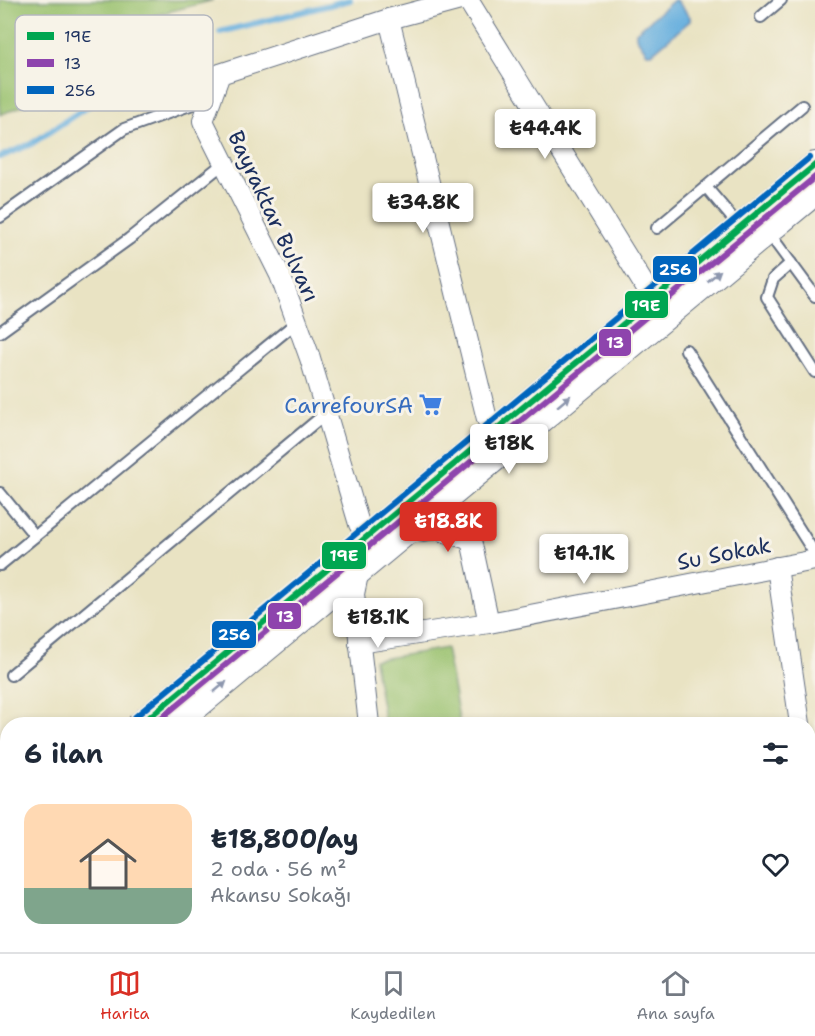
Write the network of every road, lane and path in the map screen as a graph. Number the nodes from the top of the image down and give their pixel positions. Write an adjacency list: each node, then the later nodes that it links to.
1 (460, 0): 5 (street)
2 (468, 0): 20 (street)
3 (781, 0): 4 (lane)
4 (761, 17)
5 (389, 19): 6 (street); 26 (street)
6 (213, 94)
7 (802, 106): 12 (lane)
8 (174, 111): 14 (lane)
9 (207, 111): 10 (street, Bayraktar Bulvarı)
10 (224, 163): 21 (street, Bayraktar Bulvarı); 22 (lane)
11 (815, 165): 16 (street)
12 (706, 187): 15 (lane); 16 (lane)
13 (815, 192): 17 (street)
14 (0, 217)
15 (657, 228)
16 (740, 228): 20 (street)
17 (768, 232): 18 (lane); 28 (street, one-way to 17)
18 (791, 263): 19 (lane); 24 (lane)
19 (815, 296)
20 (653, 299): 26 (street)
21 (297, 322): 25 (street, Bayraktar Bulvarı); 30 (lane)
22 (0, 332)
23 (686, 350): 31 (lane)
24 (815, 372)
25 (326, 413): 29 (street, Bayraktar Bulvarı); 38 (lane)
26 (495, 429): 29 (street)
27 (0, 493): 30 (lane)
28 (404, 534): 29 (street); 35 (street); 36 (street)
29 (366, 536): 35 (street); 39 (street)
30 (35, 537): 33 (lane)
31 (815, 554)
32 (815, 560): 34 (street, Su Sokak)
33 (0, 565)
34 (777, 567): 36 (street, Su Sokak); 42 (street)
35 (357, 572): 37 (street); 40 (street, one-way to 35)
36 (489, 622): 37 (street, Su Sokak)
37 (359, 643): 41 (street)
38 (11, 675)
39 (149, 717)
40 (183, 717)
41 (368, 717)
42 (799, 717)

